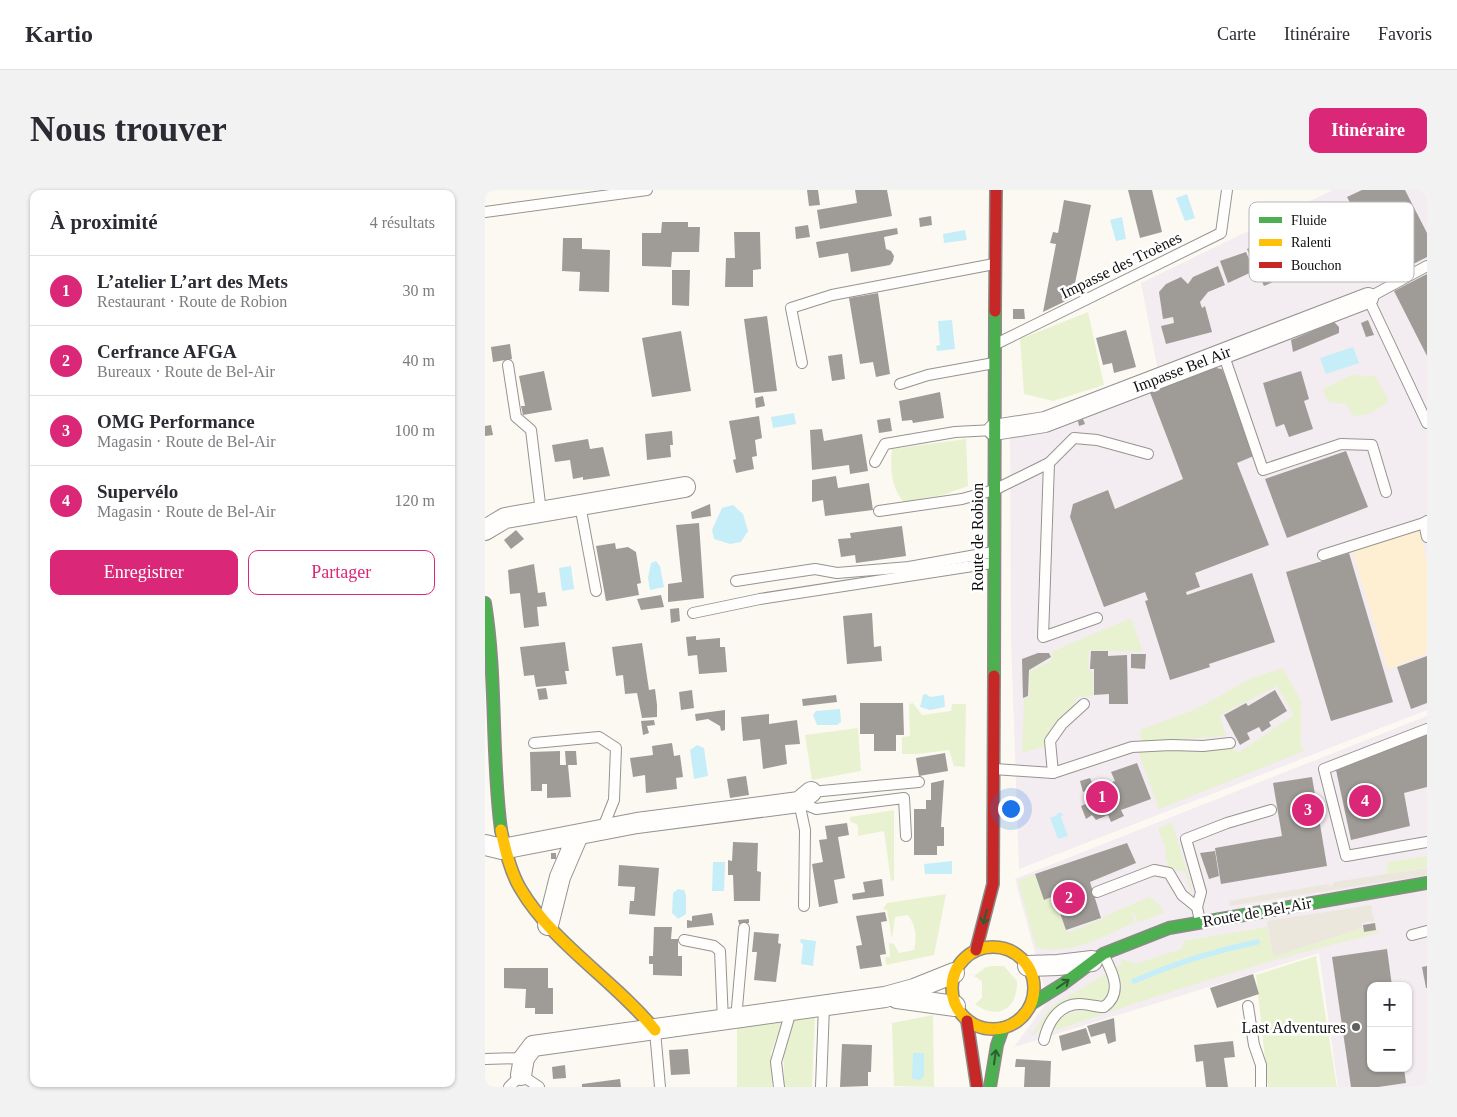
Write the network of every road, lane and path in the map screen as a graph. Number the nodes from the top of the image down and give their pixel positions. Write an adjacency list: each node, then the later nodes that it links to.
1 (647, 190): 4 (lane)
2 (996, 190): 5 (main road, Route de Robion)
3 (1227, 190): 10 (lane, Impasse des Troènes)
4 (485, 212)
5 (995, 264): 10 (main road, Route de Robion); 12 (lane)
6 (1427, 266): 7 (lane)
7 (1414, 273)
8 (1398, 282): 9 (lane)
9 (1368, 298): 11 (street, Impasse Bel Air); 16 (lane)
10 (995, 344): 13 (main road, Route de Robion)
11 (1223, 353): 18 (street, Impasse Bel Air); 24 (lane)
12 (802, 363)
13 (995, 363): 15 (lane); 18 (main road, Route de Robion)
14 (508, 365): 27 (lane)
15 (900, 384)
16 (1423, 404): 17 (lane)
17 (1427, 423)
18 (994, 430): 20 (lane); 23 (main road, Route de Robion)
19 (1148, 454): 21 (lane)
20 (875, 462)
21 (1049, 463): 23 (lane); 37 (lane)
22 (685, 486): 25 (street)
23 (994, 490): 26 (lane); 32 (main road, Route de Robion)
24 (1386, 492)
25 (580, 505): 27 (street); 34 (lane)
26 (879, 510)
27 (541, 512): 29 (street)
28 (1425, 522): 30 (lane); 31 (lane)
29 (485, 530)
30 (1427, 537)
31 (1323, 555)
32 (993, 557): 33 (lane); 36 (lane); 45 (main road, Route de Robion)
33 (736, 581)
34 (596, 591)
35 (485, 603): 38 (main road)
36 (693, 613)
37 (1097, 618)
38 (487, 627): 39 (main road)
39 (488, 640): 44 (main road)
40 (1084, 704): 46 (lane)
41 (1427, 729): 54 (lane)
42 (535, 743): 51 (lane)
43 (1230, 743): 46 (lane)
44 (489, 763): 47 (main road)
45 (995, 769): 46 (lane); 56 (main road, Route de Robion)
46 (1053, 773)
47 (490, 776): 55 (main road)
48 (919, 782): 49 (lane)
49 (805, 797): 51 (street); 53 (lane); 59 (lane)
50 (1271, 810): 61 (lane)
51 (602, 830): 52 (street)
52 (578, 835): 55 (street); 63 (street)
53 (905, 836)
54 (1427, 842)
55 (494, 847): 63 (main road)
56 (993, 884): 60 (main road, Route de Robion); 68 (main road, Route de Robion, one-way to 68)
57 (1427, 884): 62 (main road, Route de Bel-Air)
58 (1097, 892): 61 (lane)
59 (804, 906)
60 (1000, 906)
61 (1197, 907): 62 (lane)
62 (1200, 921): 69 (main road, Route de Bel-Air)
63 (547, 925): 80 (main road)
64 (744, 928): 78 (lane)
65 (1427, 931): 66 (lane)
66 (1412, 935)
67 (684, 940): 78 (lane)
68 (976, 950): 70 (main road); 71 (main road)
69 (1098, 958): 70 (street, Route de Bel-Air); 73 (main road, Route de Bel-Air, one-way to 69); 81 (lane)
70 (1028, 966): 73 (main road)
71 (954, 973): 72 (street); 77 (main road)
72 (885, 997): 74 (street); 77 (street)
73 (1031, 1004): 79 (main road)
74 (824, 1006): 76 (street); 89 (lane)
75 (1248, 1006): 92 (lane)
76 (791, 1010): 78 (street); 88 (lane)
77 (961, 1014): 79 (main road); 83 (main road)
78 (730, 1020): 80 (street)
79 (1003, 1028): 91 (main road, one-way to 79)
80 (655, 1030): 84 (street); 87 (lane)
81 (1044, 1040)
82 (485, 1059): 84 (lane)
83 (974, 1063): 85 (lane); 90 (main road)
84 (518, 1073): 86 (lane)
85 (965, 1079)
86 (539, 1087)
87 (660, 1087)
88 (779, 1087)
89 (821, 1087)
90 (977, 1087)
91 (991, 1087)
92 (1261, 1087)

